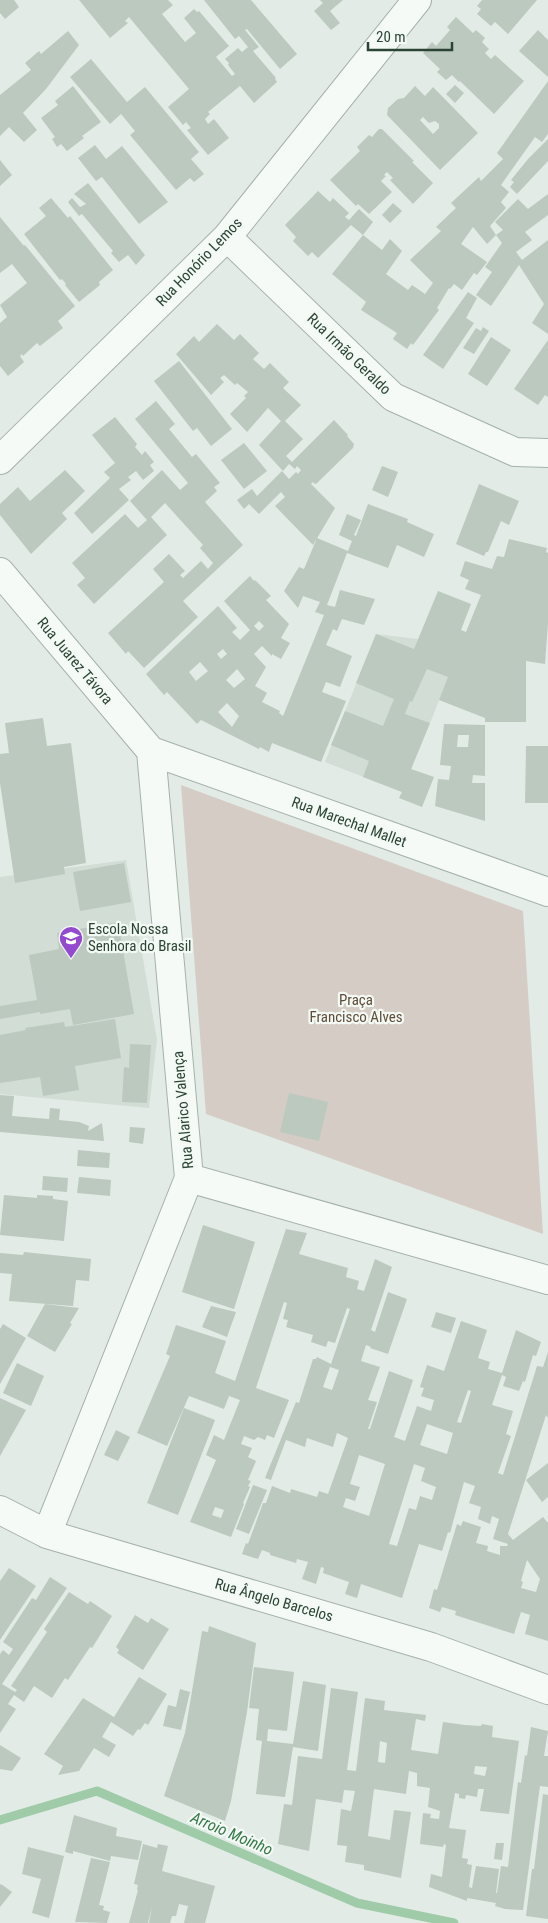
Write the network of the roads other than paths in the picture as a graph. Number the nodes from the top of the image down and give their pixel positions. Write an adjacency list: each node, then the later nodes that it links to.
1 (417, 0): 2 (street, Rua Honório Lemos)
2 (227, 237): 3 (street, Rua Irmão Geraldo); 4 (street, Rua Honório Lemos)
3 (548, 453)
4 (0, 460)
5 (0, 572): 6 (street, Rua Juarez Távora)
6 (151, 751): 7 (street, Rua Marechal Mallet); 8 (street, Rua Alarico Valença)
7 (548, 898)
8 (189, 1178): 9 (street); 11 (street, Rua Alarico Valença)
9 (548, 1280)
10 (0, 1510): 11 (street, Rua Ângelo Barcelos)
11 (47, 1534): 12 (street, Rua Ângelo Barcelos)
12 (548, 1690)

